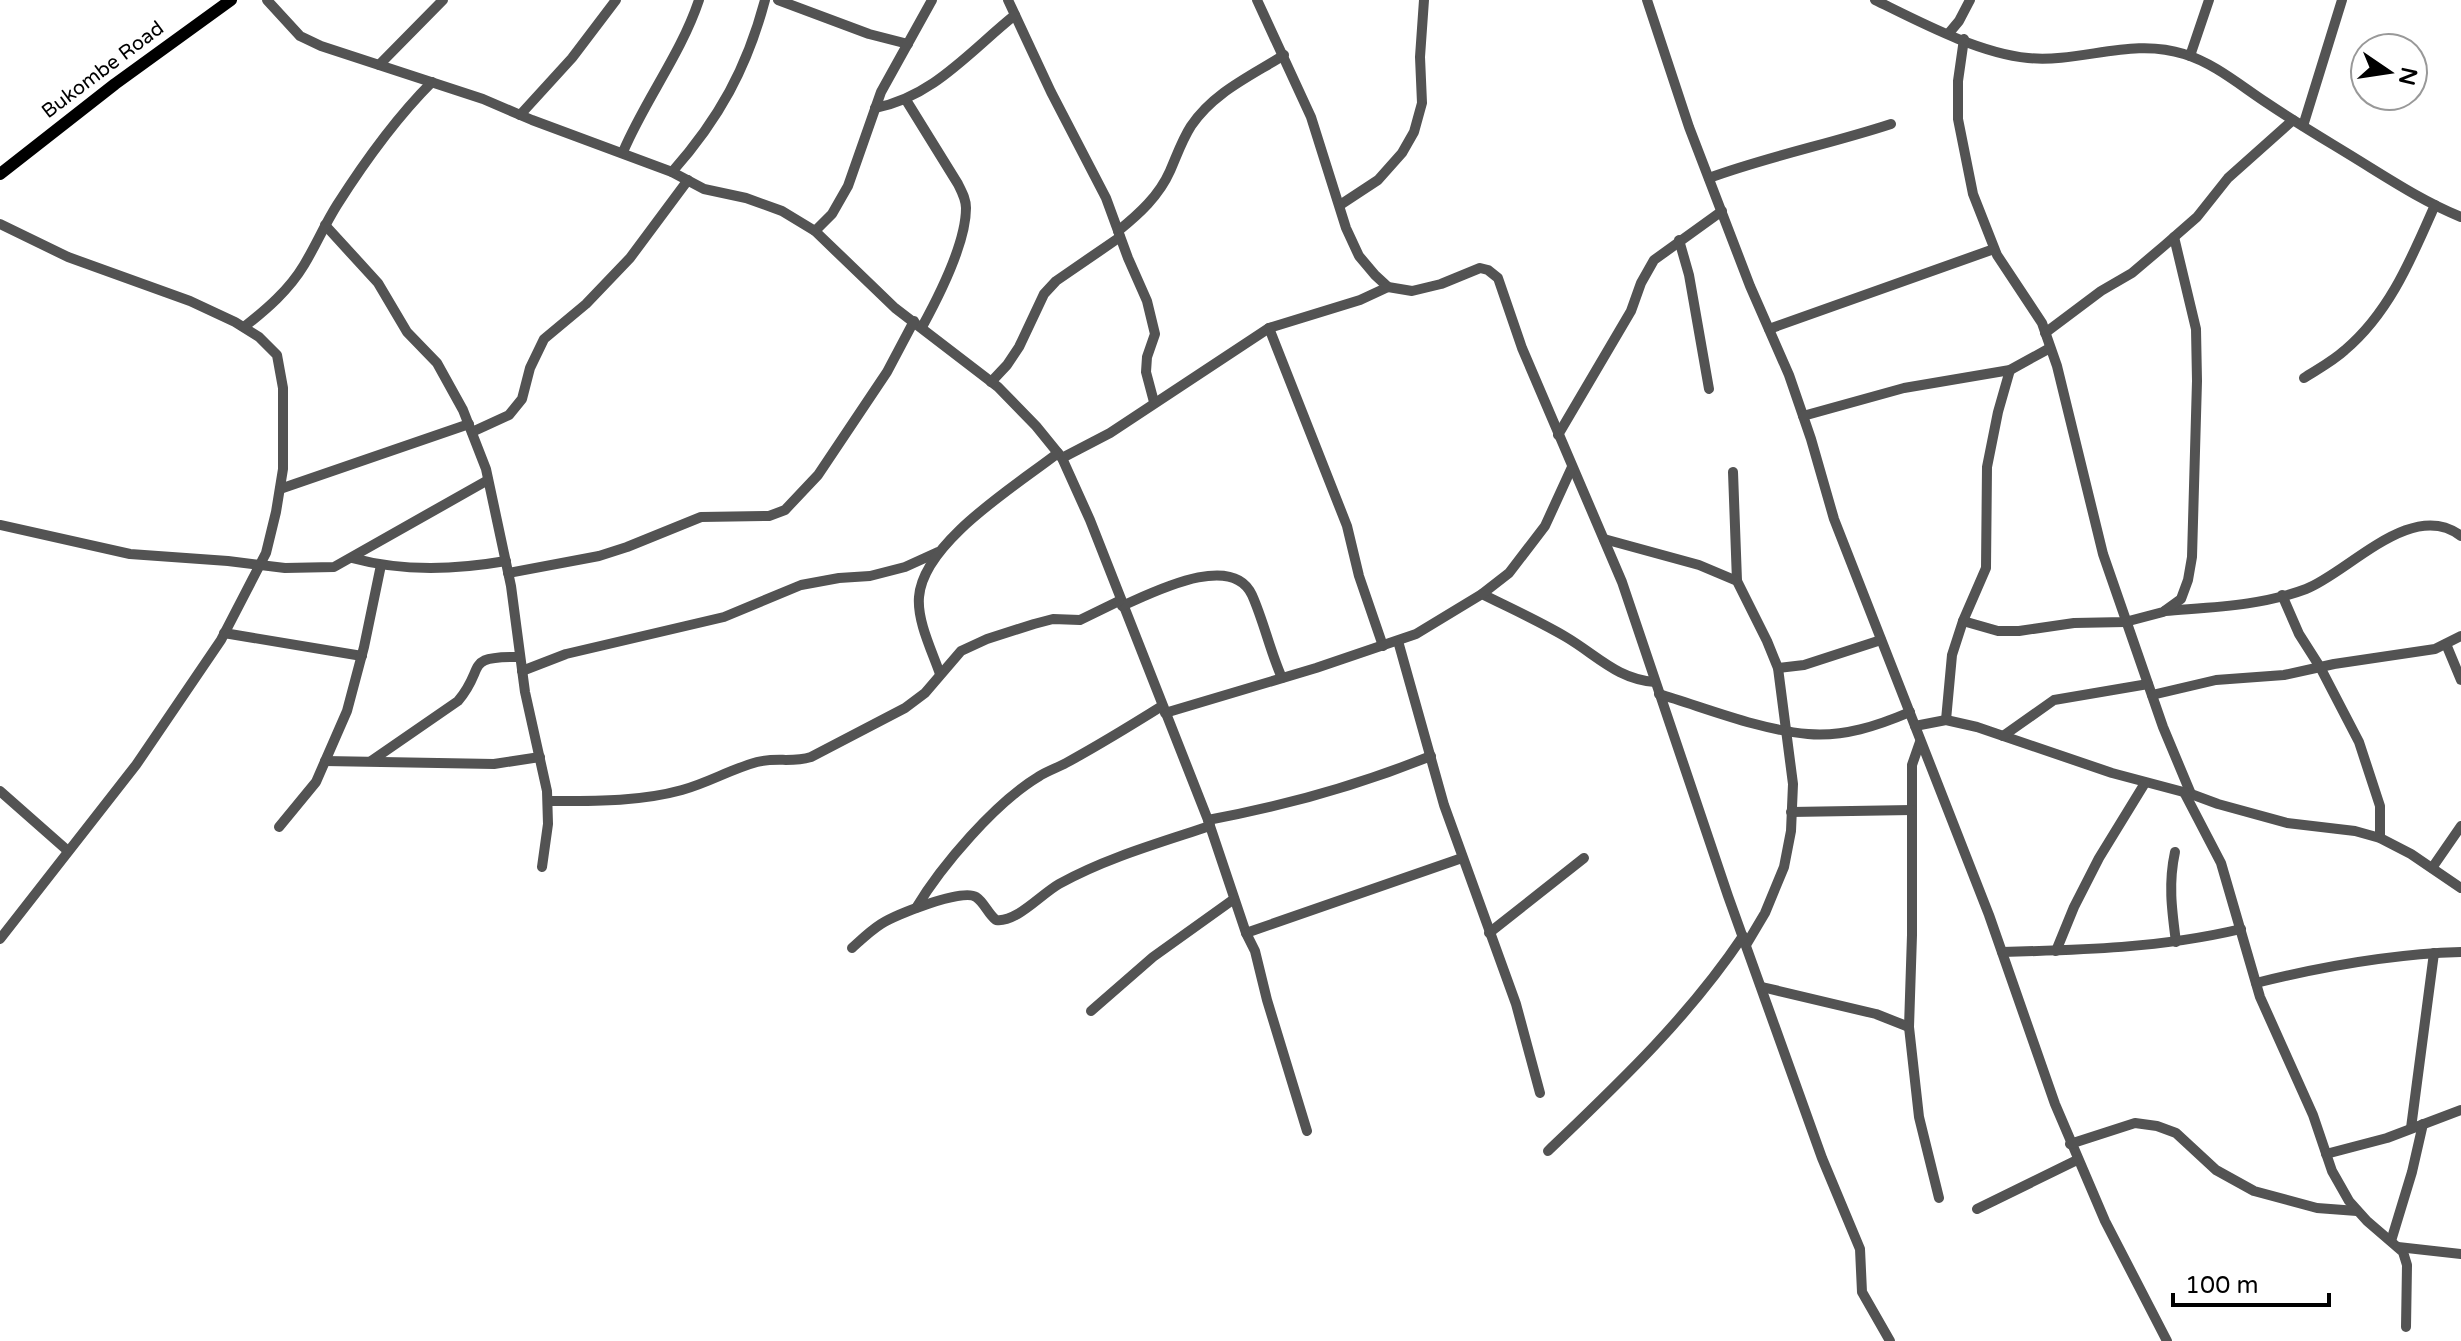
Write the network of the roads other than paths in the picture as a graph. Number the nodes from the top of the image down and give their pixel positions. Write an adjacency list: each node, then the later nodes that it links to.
1 (230, 0): 32 (main road, Bukombe Road)
2 (267, 0): 23 (street)
3 (443, 0): 23 (street)
4 (616, 0): 27 (street)
5 (699, 0): 30 (street)
6 (765, 0): 31 (street)
7 (778, 0): 20 (street)
8 (932, 0): 20 (street)
9 (1008, 0): 17 (street)
10 (1257, 0): 21 (street)
11 (1424, 0): 35 (street)
12 (1647, 0): 33 (street)
13 (1875, 0): 18 (street)
14 (1970, 0): 18 (street)
15 (2209, 0): 22 (street)
16 (2342, 0): 28 (street)
17 (1015, 15): 25 (street); 42 (street)
18 (1949, 33): 19 (street)
19 (1964, 39): 22 (street); 45 (street)
20 (908, 44): 26 (street)
21 (1284, 55): 35 (street); 42 (street)
22 (2190, 56): 28 (street)
23 (379, 65): 24 (street)
24 (432, 82): 27 (street); 40 (street)
25 (906, 100): 26 (street); 47 (street)
26 (875, 108): 41 (street)
27 (520, 115): 30 (street)
28 (2298, 123): 36 (street); 43 (street)
29 (1891, 124): 33 (street)
30 (623, 152): 31 (street)
31 (672, 172): 34 (street)
32 (0, 174)
33 (1709, 178): 37 (street)
34 (688, 180): 41 (street); 59 (street)
35 (1340, 205): 46 (street)
36 (2435, 205): 38 (street); 54 (street)
37 (1722, 211): 44 (street); 50 (street)
38 (2461, 217)
39 (0, 224): 48 (street)
40 (325, 225): 48 (street); 59 (street)
41 (815, 231): 47 (street)
42 (1119, 234): 55 (street); 57 (street)
43 (2174, 237): 51 (street); 79 (street)
44 (1679, 240): 56 (street); 60 (street)
45 (1994, 249): 50 (street); 51 (street)
46 (1388, 287): 49 (street); 60 (street)
47 (918, 324): 55 (street); 74 (street)
48 (244, 327): 65 (street)
49 (1269, 328): 57 (street); 87 (street)
50 (1769, 329): 58 (street)
51 (2045, 333): 52 (street)
52 (2050, 348): 53 (street); 81 (street)
53 (2010, 370): 58 (street); 80 (street)
54 (2304, 378)
55 (991, 382): 61 (street)
56 (1709, 389)
57 (1154, 402): 61 (street)
58 (1803, 416): 84 (street)
59 (470, 428): 64 (street); 65 (street)
60 (1558, 435): 62 (street)
61 (1060, 456): 69 (street); 78 (street)
62 (1572, 467): 68 (street); 76 (street)
63 (1733, 472): 75 (street)
64 (488, 480): 70 (street); 71 (street)
65 (280, 489): 72 (street)
66 (0, 525): 72 (street)
67 (2461, 536): 77 (street)
68 (1604, 539): 75 (street); 96 (street)
69 (938, 552): 92 (street); 93 (street)
70 (352, 558): 72 (street); 73 (street)
71 (506, 561): 73 (street); 74 (street)
72 (260, 564): 82 (street)
73 (381, 565): 88 (street)
74 (508, 573): 89 (street)
75 (1737, 581): 91 (street)
76 (1482, 594): 85 (street); 96 (street)
77 (2282, 595): 79 (street); 90 (street)
78 (1120, 603): 93 (street); 94 (street); 100 (street)
79 (2163, 612): 81 (street)
80 (1963, 621): 81 (street); 102 (street)
81 (2125, 622): 97 (street)
82 (224, 633): 88 (street); 121 (street)
83 (2461, 636): 86 (street)
84 (1881, 640): 91 (street); 101 (street)
85 (1398, 641): 87 (street); 107 (street)
86 (2446, 644): 90 (street); 95 (street)
87 (1383, 646): 94 (street)
88 (362, 656): 109 (street)
89 (520, 657): 92 (street); 110 (street)
90 (2320, 667): 99 (street); 120 (street)
91 (1778, 668): 104 (street)
92 (522, 671): 108 (street)
93 (940, 674): 114 (street)
94 (1282, 678): 100 (street)
95 (2461, 680)
96 (1655, 682): 98 (street)
97 (2148, 684): 99 (street); 105 (street)
98 (1659, 694): 104 (street); 134 (street)
99 (2152, 695): 113 (street)
100 (1164, 710): 117 (street); 129 (street)
101 (1910, 712): 103 (street); 104 (street)
102 (1946, 720): 103 (street); 105 (street)
103 (1915, 726): 106 (street)
104 (1786, 731): 116 (street)
105 (2003, 736): 111 (street)
106 (1920, 742): 115 (street); 138 (street)
107 (1431, 756): 117 (street); 123 (street)
108 (540, 757): 110 (street); 114 (street)
109 (325, 761): 110 (street); 119 (street)
110 (371, 761)
111 (2145, 783): 113 (street); 137 (street)
112 (0, 791): 121 (street)
113 (2188, 793): 120 (street); 130 (street)
114 (548, 801): 125 (street)
115 (1912, 810): 116 (street); 144 (street)
116 (1791, 812): 134 (street)
117 (1209, 823): 128 (street); 129 (street)
118 (2461, 826): 126 (street)
119 (279, 827)
120 (2380, 838): 126 (street)
121 (68, 851): 133 (street)
122 (2175, 852): 135 (street)
123 (1462, 858): 131 (street); 132 (street)
124 (1584, 858): 132 (street)
125 (542, 867)
126 (2432, 868): 127 (street)
127 (2461, 888)
128 (1234, 899): 131 (street); 143 (street)
129 (916, 908): 136 (street)
130 (2241, 929): 135 (street); 141 (street)
131 (1246, 933): 149 (street)
132 (1489, 933): 145 (street)
133 (0, 939)
134 (1744, 940): 142 (street); 151 (street)
135 (2176, 942): 137 (street)
136 (852, 948)
137 (2056, 951): 138 (street)
138 (2002, 952): 150 (street)
139 (2461, 952): 140 (street)
140 (2434, 953): 141 (street); 148 (street)
141 (2256, 983): 152 (street)
142 (1762, 987): 144 (street); 160 (street)
143 (1091, 1011)
144 (1909, 1027): 154 (street)
145 (1540, 1093)
146 (2461, 1110): 147 (street)
147 (2423, 1124): 148 (street); 157 (street)
148 (2411, 1128): 152 (street)
149 (1307, 1131)
150 (2070, 1144): 153 (street); 156 (street)
151 (1548, 1151)
152 (2326, 1154): 156 (street)
153 (2077, 1160): 155 (street); 161 (street)
154 (1939, 1198)
155 (1977, 1209)
156 (2357, 1211): 157 (street)
157 (2395, 1244): 158 (street); 159 (street)
158 (2461, 1254)
159 (2406, 1327)
160 (1890, 1341)
161 (2167, 1341)

